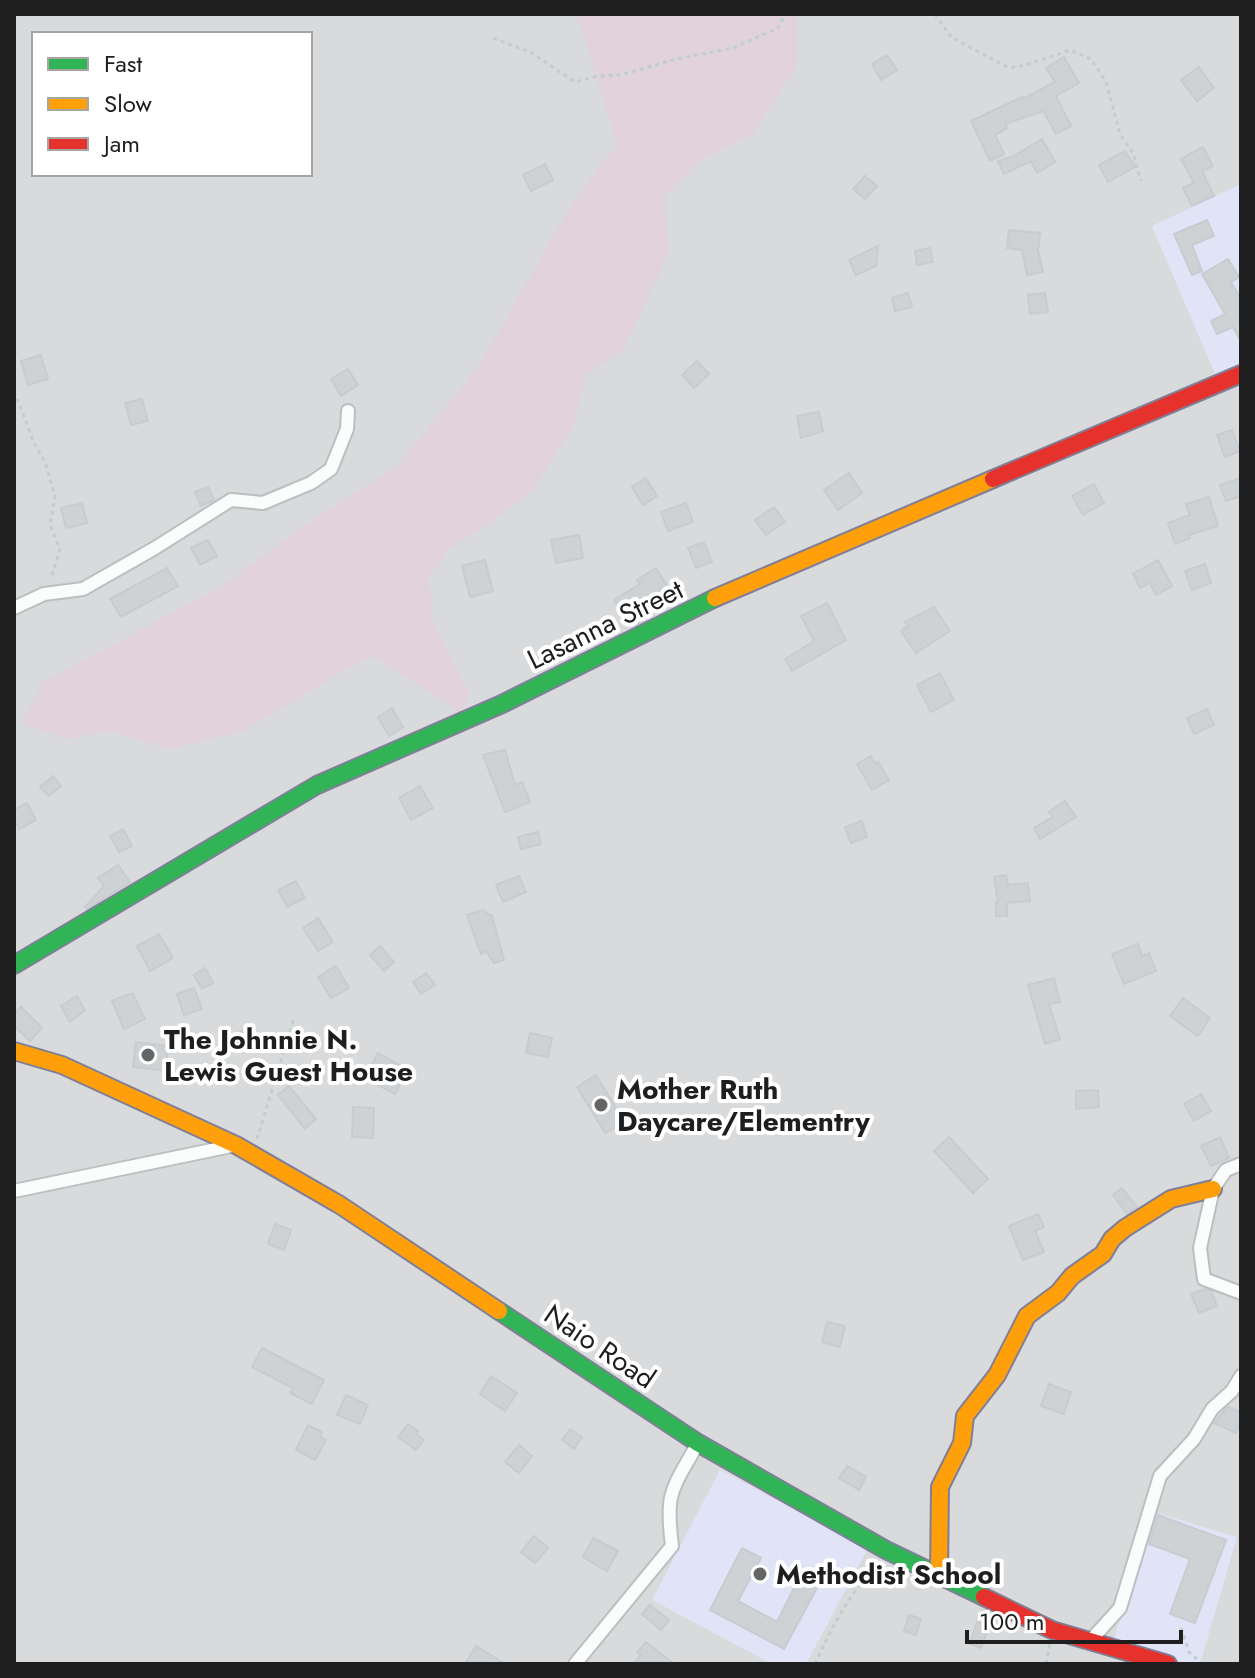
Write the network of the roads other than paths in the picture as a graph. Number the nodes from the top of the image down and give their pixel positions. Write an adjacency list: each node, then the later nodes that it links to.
1 (1241, 374): 4 (street, Lasanna Street)
2 (348, 411): 3 (street)
3 (14, 608)
4 (14, 965)
5 (14, 1051): 6 (street, Naio Road)
6 (236, 1145): 9 (street); 12 (street, Naio Road)
7 (1241, 1164): 8 (street)
8 (1213, 1189): 10 (street); 13 (street)
9 (14, 1191)
10 (1241, 1293)
11 (1241, 1376): 14 (street)
12 (698, 1443): 13 (street, Naio Road); 15 (street)
13 (939, 1575): 14 (street, Naio Road)
14 (1090, 1641): 16 (street, Naio Road)
15 (575, 1664)
16 (1168, 1664)

